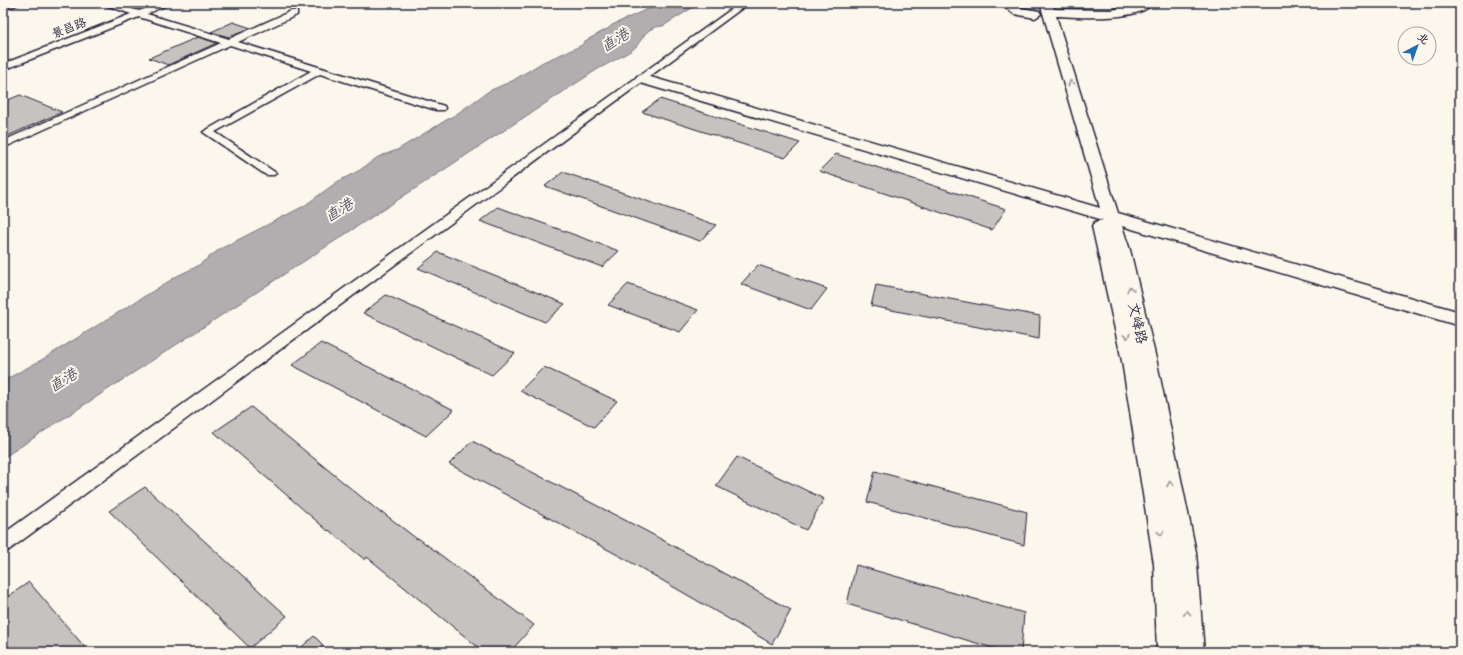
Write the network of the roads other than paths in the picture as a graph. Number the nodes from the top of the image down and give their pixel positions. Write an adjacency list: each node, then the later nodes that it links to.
1 (17, 3): 7 (street)
2 (104, 3): 10 (street)
3 (167, 3): 10 (street, 景昌路)
4 (745, 3): 14 (street)
5 (1006, 3): 8 (street)
6 (1147, 3): 8 (street)
7 (3, 8)
8 (1040, 8): 18 (street, 文峰路)
9 (294, 13): 11 (street)
10 (140, 14): 11 (street); 12 (street, 景昌路)
11 (228, 42): 13 (street); 16 (street)
12 (3, 67)
13 (318, 71): 15 (street); 17 (street)
14 (642, 79): 18 (street); 20 (street)
15 (440, 108)
16 (3, 145)
17 (270, 173)
18 (1104, 214): 19 (street); 21 (street, 文峰路, one-way to 21); 22 (street, 文峰路, one-way to 18)
19 (1460, 319)
20 (3, 544)
21 (1171, 652)
22 (1190, 652)

